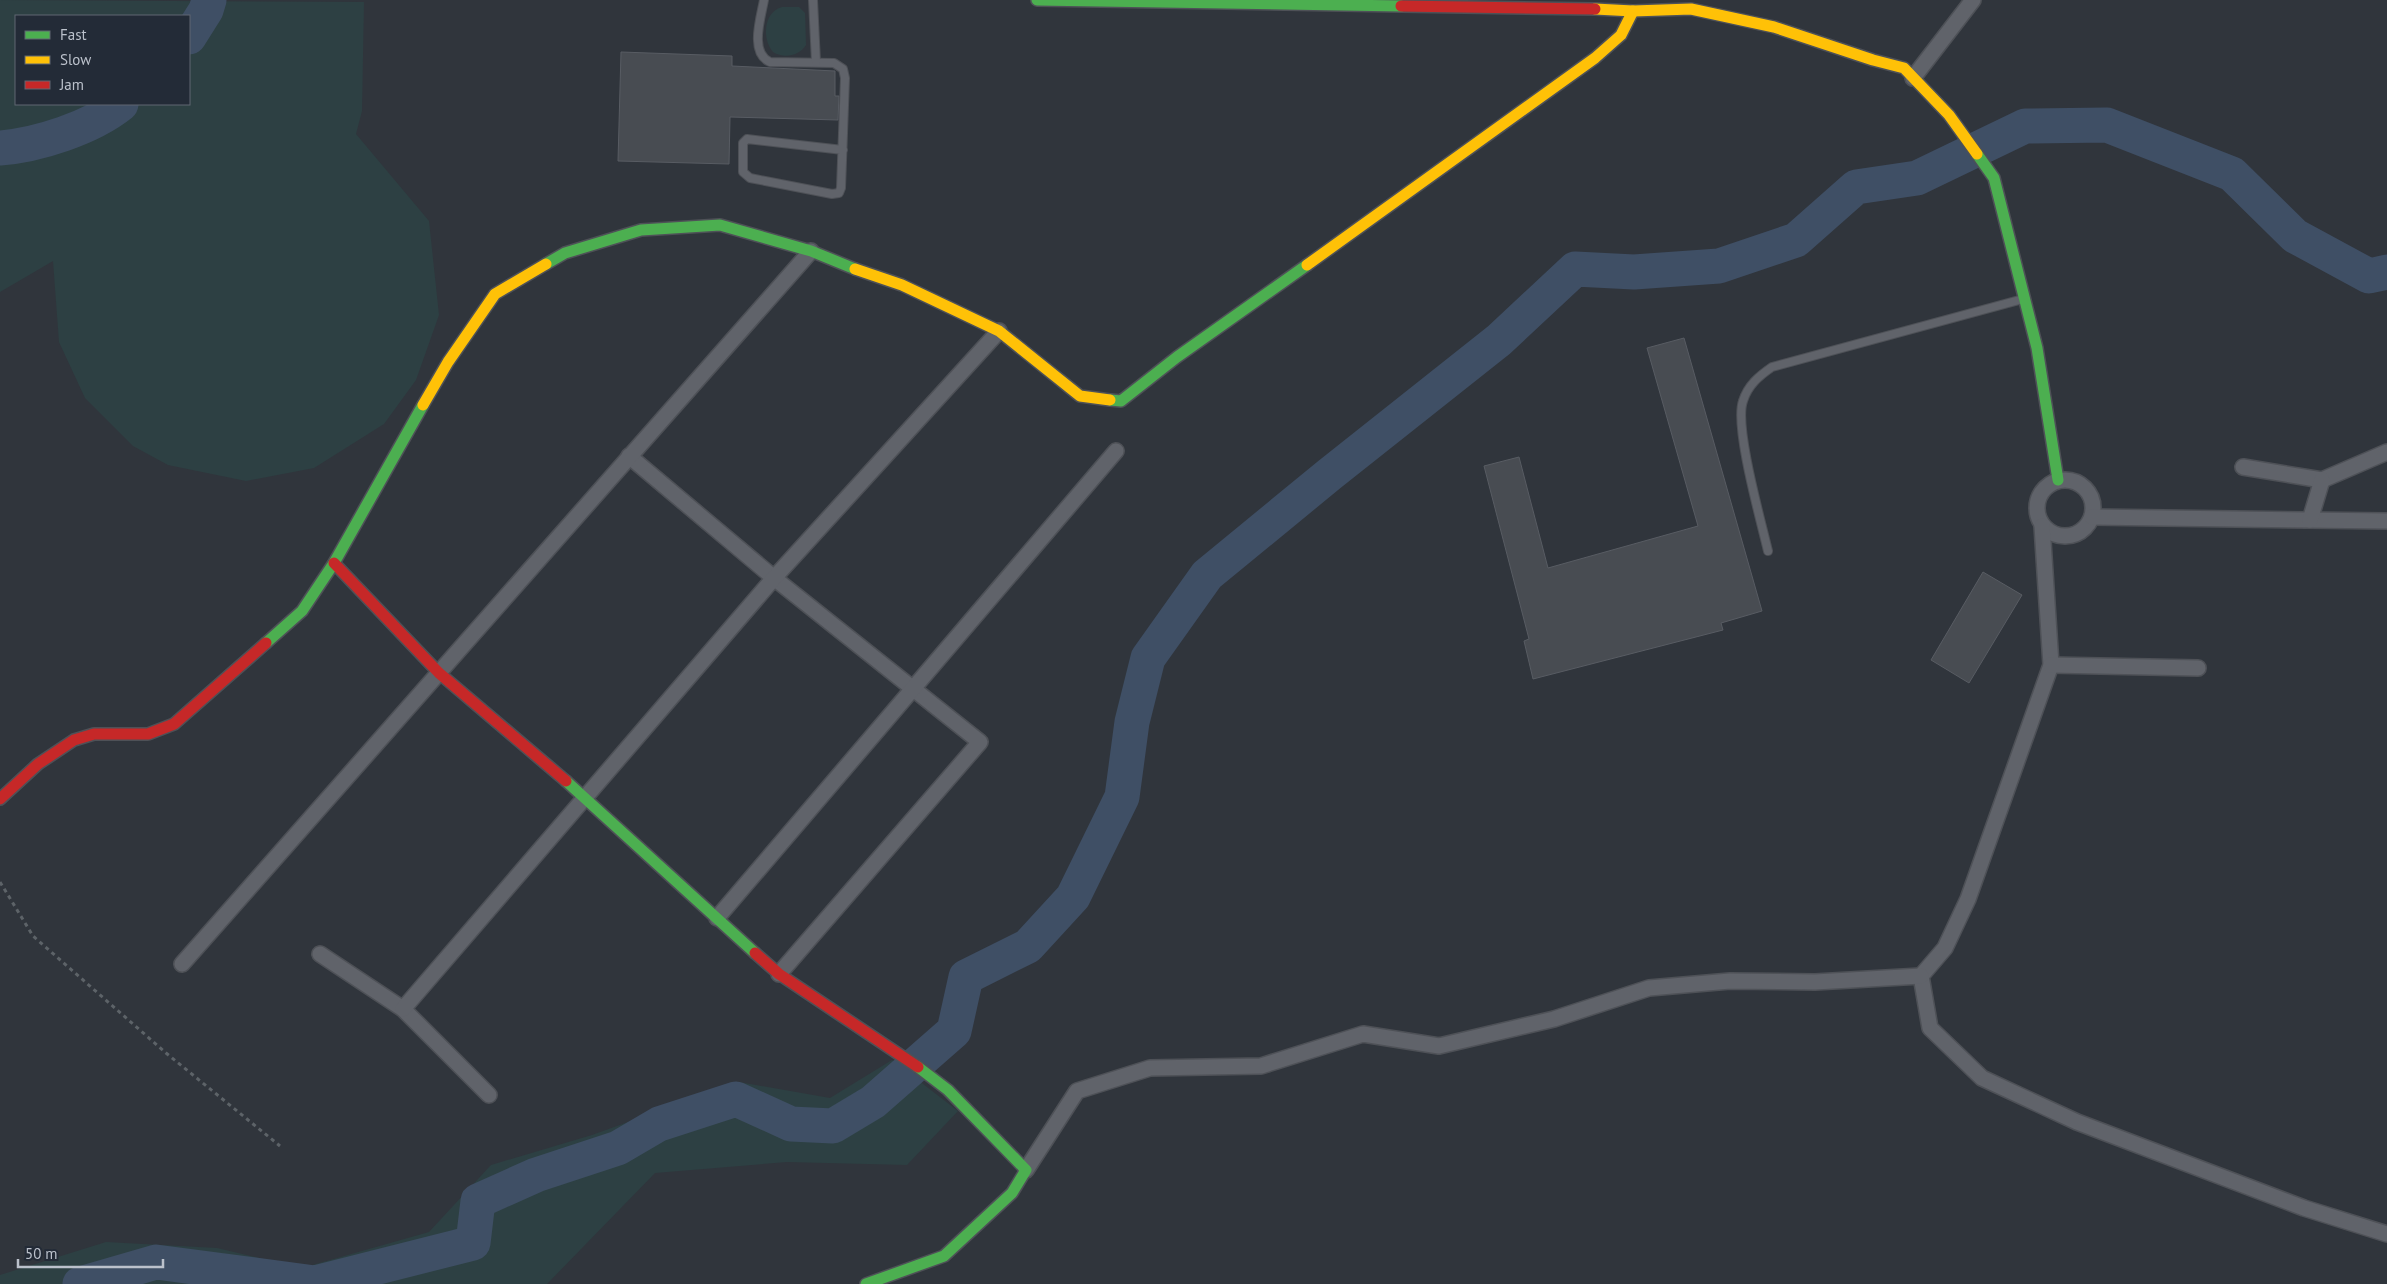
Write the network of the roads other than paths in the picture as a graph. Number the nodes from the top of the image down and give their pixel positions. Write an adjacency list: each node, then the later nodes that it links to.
1 (764, 0): 8 (lane)
2 (813, 0): 8 (lane)
3 (1037, 0): 5 (street)
4 (1973, 0): 9 (street)
5 (1193, 2): 6 (street)
6 (1538, 3): 7 (street)
7 (1633, 11): 9 (street); 13 (street)
8 (816, 62): 10 (lane)
9 (1913, 78): 12 (street)
10 (843, 150): 10 (lane)
11 (811, 251): 13 (street); 16 (street); 25 (street)
12 (2025, 298): 18 (street); 24 (lane)
13 (999, 331): 26 (street)
14 (1116, 451): 30 (street)
15 (2387, 452): 19 (street)
16 (629, 456): 26 (street); 29 (street)
17 (2243, 468): 19 (street)
18 (2058, 480): 20 (street); 23 (street)
19 (2322, 480): 21 (street)
20 (2092, 517): 21 (street); 23 (street)
21 (2310, 520): 22 (street)
22 (2387, 521)
23 (2042, 526): 27 (street)
24 (1768, 551)
25 (334, 563): 29 (street); 32 (street)
26 (774, 578): 30 (street); 31 (street)
27 (2051, 665): 28 (street); 37 (street)
28 (2198, 668)
29 (439, 673): 31 (street); 35 (street)
30 (913, 689): 33 (street); 36 (street)
31 (584, 796): 33 (street); 38 (street)
32 (0, 798)
33 (717, 918): 36 (street)
34 (320, 954): 38 (street)
35 (182, 964)
36 (779, 974): 40 (street)
37 (1921, 976): 40 (street); 41 (street)
38 (403, 1009): 39 (street)
39 (489, 1095)
40 (1026, 1170): 42 (street)
41 (2387, 1234)
42 (866, 1284)

